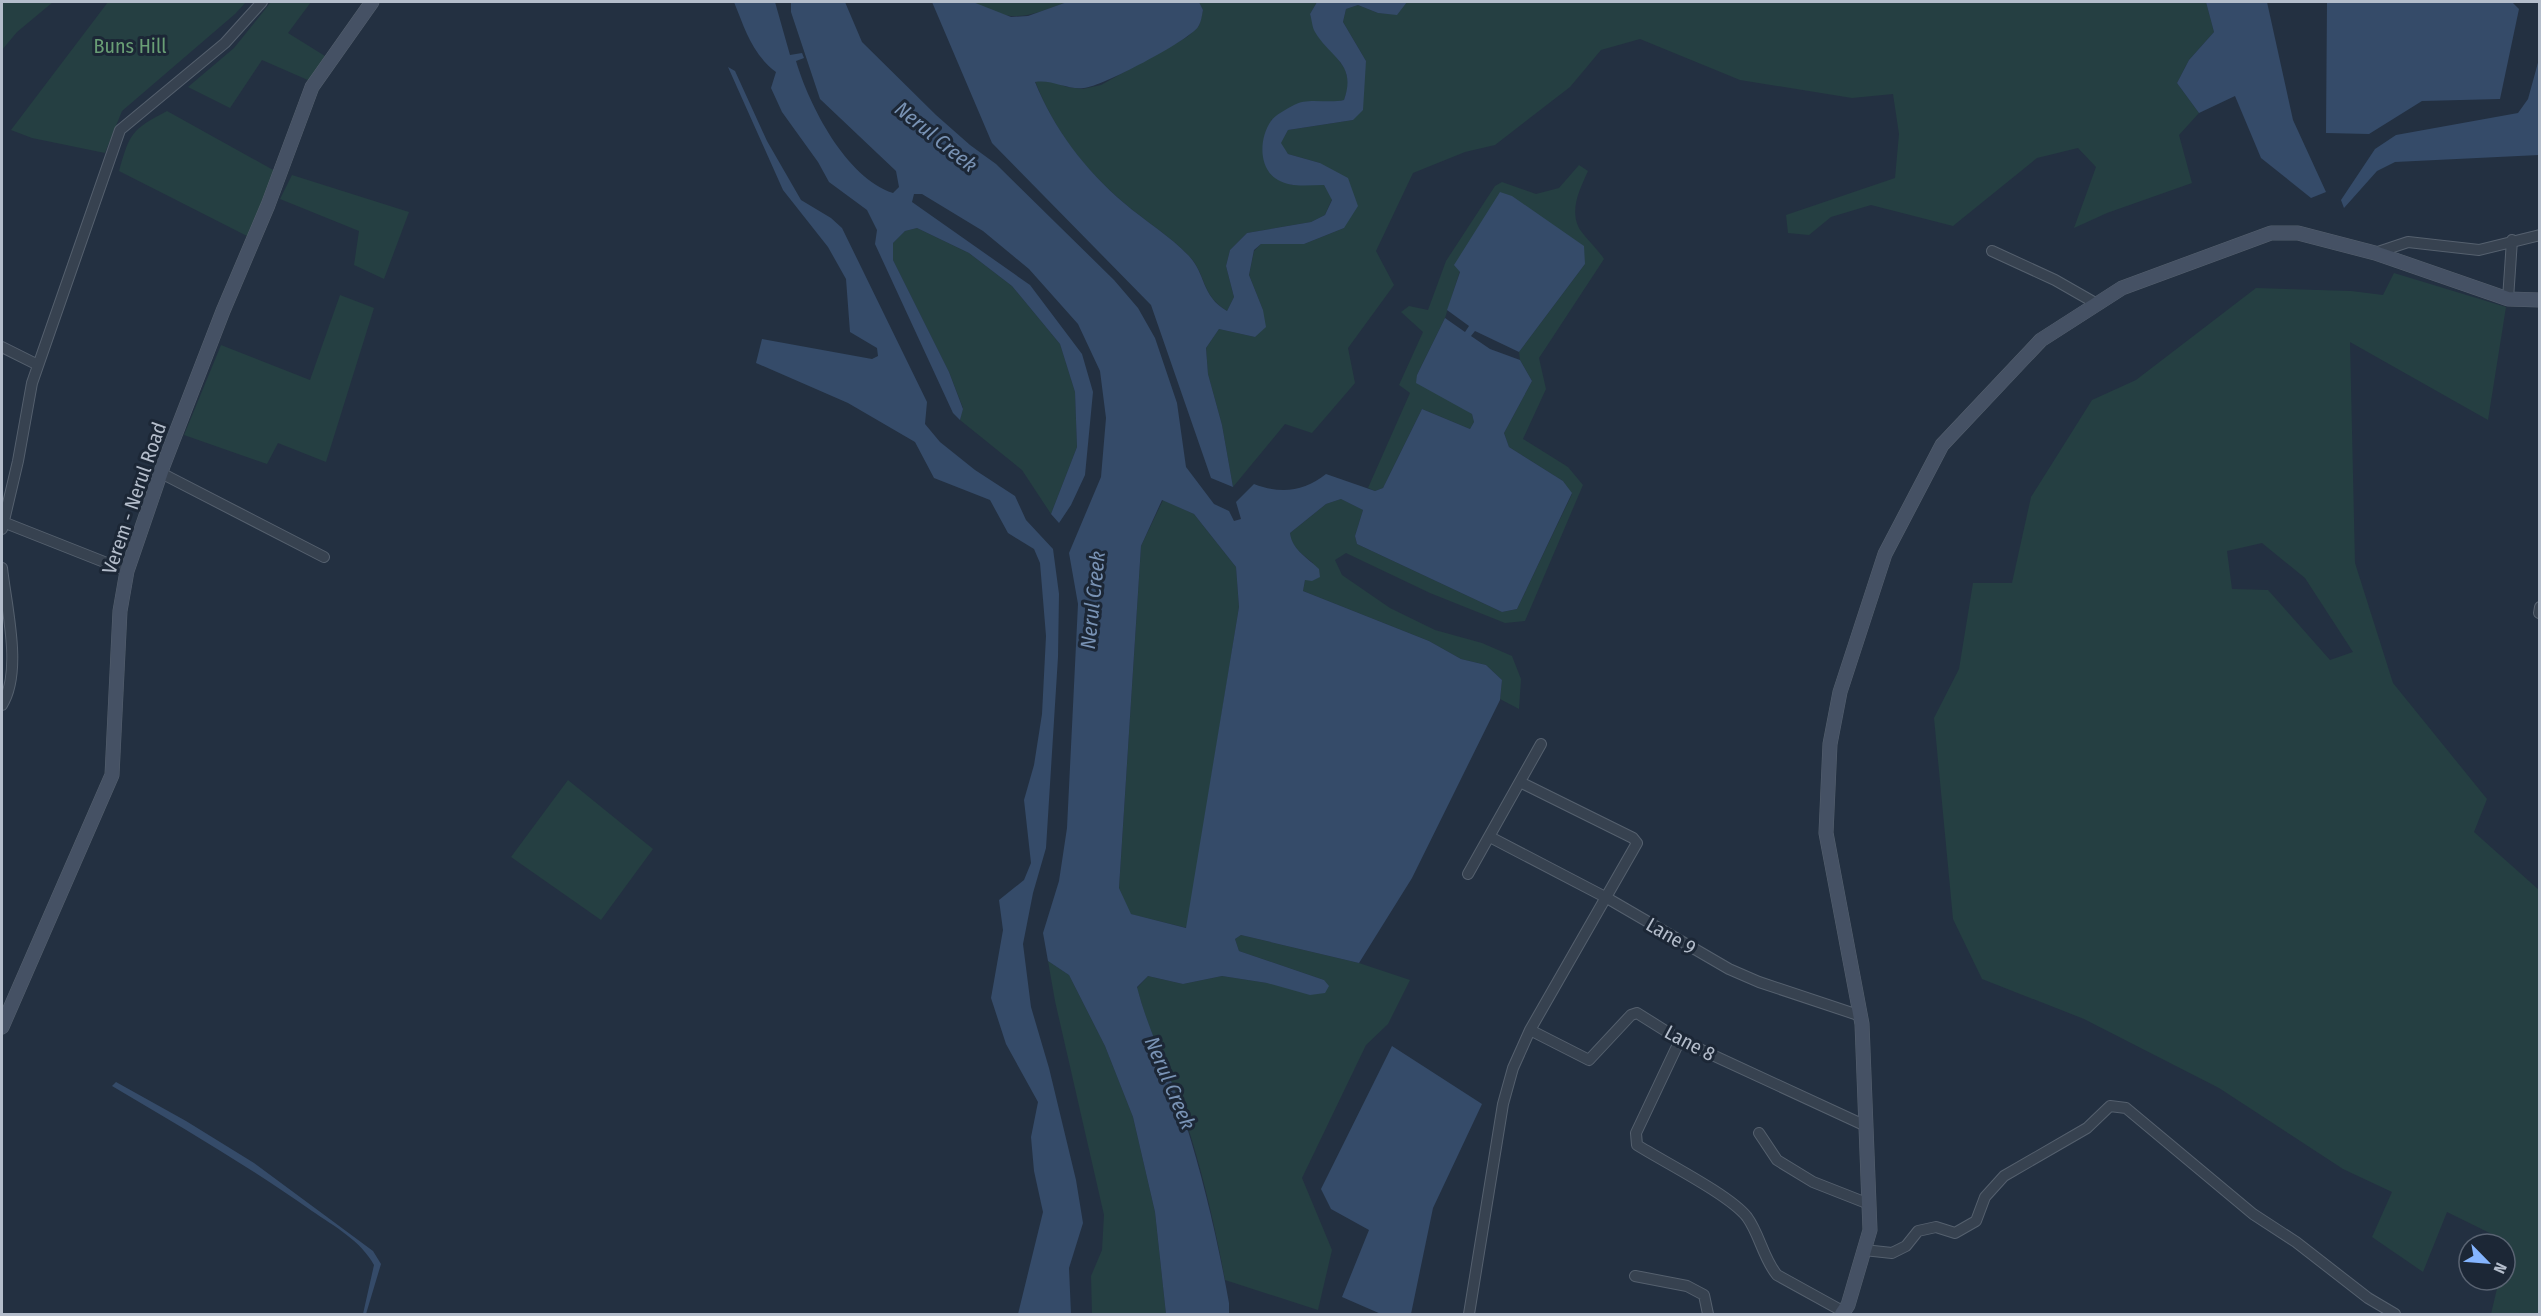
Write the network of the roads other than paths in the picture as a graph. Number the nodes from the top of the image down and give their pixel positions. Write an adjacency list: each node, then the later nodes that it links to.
1 (262, 2): 11 (street)
2 (372, 2): 12 (main road, Verem - Nerul Road)
3 (2540, 235): 4 (street)
4 (2512, 240): 6 (street); 7 (street)
5 (1992, 251): 9 (street)
6 (2375, 253): 7 (main road); 9 (main road)
7 (2508, 299): 8 (main road)
8 (2540, 300)
9 (2097, 304): 26 (main road)
10 (2, 347): 11 (street)
11 (39, 365): 13 (street)
12 (161, 473): 14 (street); 16 (main road, Verem - Nerul Road)
13 (2, 526): 16 (street)
14 (324, 557)
15 (2, 568): 19 (street)
16 (128, 571): 27 (main road, Verem - Nerul Road)
17 (2540, 607): 18 (street)
18 (2539, 613)
19 (7, 645): 20 (street)
20 (2, 705)
21 (1541, 744): 22 (street)
22 (1520, 782): 23 (street); 25 (street)
23 (1490, 837): 24 (street); 25 (street, Lane 9)
24 (1468, 874)
25 (1607, 898): 26 (street, Lane 9); 28 (street)
26 (1861, 1016): 30 (main road)
27 (2, 1028)
28 (1530, 1030): 29 (street, Lane 8); 36 (street)
29 (1680, 1040): 30 (street, Lane 8); 35 (street)
30 (1866, 1126): 32 (main road)
31 (1759, 1133): 32 (street)
32 (1869, 1204): 33 (main road)
33 (1864, 1250): 35 (main road); 38 (street)
34 (1635, 1276): 37 (street)
35 (1843, 1313)
36 (1469, 1314)
37 (1708, 1314)
38 (2395, 1314)

